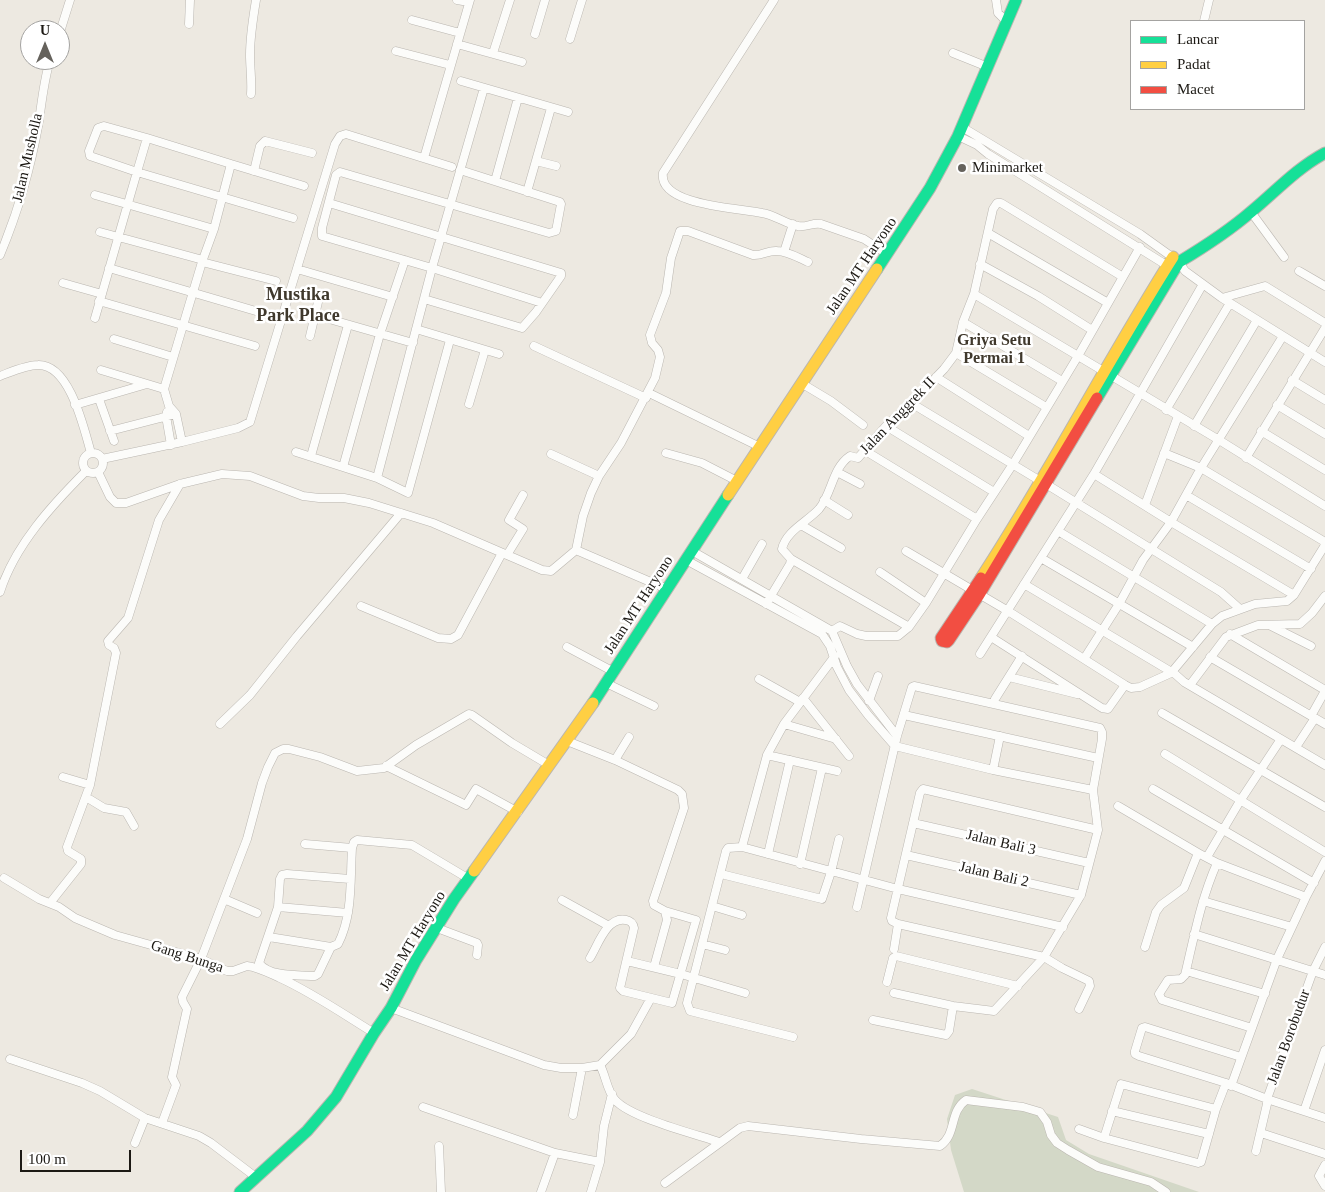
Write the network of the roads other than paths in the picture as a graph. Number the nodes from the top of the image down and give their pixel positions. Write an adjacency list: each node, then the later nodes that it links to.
1 (70, 0): 13 (street)
2 (190, 0): 17 (street)
3 (256, 0): 31 (street)
4 (457, 0): 12 (street)
5 (510, 0): 23 (street)
6 (545, 0): 19 (street)
7 (582, 0): 20 (street)
8 (774, 0): 56 (street)
9 (996, 0): 16 (street)
10 (1016, 0): 16 (main road, Jalan MT Haryono)
11 (1209, 0): 15 (street)
12 (469, 1): 18 (street)
13 (64, 20)
14 (412, 20): 18 (street)
15 (1204, 20)
16 (1006, 22): 27 (main road, Jalan MT Haryono)
17 (189, 24)
18 (460, 33): 21 (street)
19 (535, 34)
20 (570, 38)
21 (457, 44): 23 (street); 26 (street)
22 (396, 51): 26 (street)
23 (493, 53): 25 (street)
24 (953, 53): 27 (street)
25 (522, 62)
26 (450, 65): 39 (street)
27 (988, 67): 35 (main road, Jalan MT Haryono)
28 (47, 70): 65 (street, Jalan Musholla)
29 (461, 81): 30 (street)
30 (484, 88): 32 (street); 43 (street)
31 (251, 94)
32 (518, 98): 33 (street); 46 (street)
33 (551, 108): 34 (street); 40 (street)
34 (568, 112)
35 (960, 131): 62 (street); 64 (main road, Jalan MT Haryono); 71 (street)
36 (147, 138): 41 (street); 45 (street); 45 (street)
37 (312, 153): 44 (street)
38 (1325, 153): 54 (main road)
39 (424, 158): 43 (street); 74 (street)
40 (536, 161): 42 (street); 48 (street)
41 (232, 164): 44 (street); 50 (street)
42 (556, 166)
43 (456, 168): 46 (street); 53 (street)
44 (254, 171): 47 (street)
45 (137, 172): 50 (street); 52 (street)
46 (494, 181): 48 (street)
47 (304, 186)
48 (527, 192): 53 (street)
49 (95, 194): 52 (street)
50 (222, 196): 55 (street); 57 (street)
51 (329, 203): 53 (street); 61 (street); 67 (street)
52 (128, 204): 57 (street); 60 (street)
53 (450, 204): 61 (street)
54 (1251, 212): 66 (street); 71 (main road)
55 (293, 218)
56 (793, 224): 63 (street); 64 (street)
57 (214, 229): 68 (street)
58 (100, 232): 60 (street)
59 (988, 233): 70 (street, Jalan Anggrek II); 76 (street, Jalan Anggrek II); 90 (street)
60 (118, 237): 68 (street); 72 (street)
61 (441, 237): 73 (street); 88 (street)
62 (1140, 248): 71 (street); 76 (street)
63 (784, 252): 69 (street); 127 (street)
64 (887, 254): 123 (main road, Jalan MT Haryono)
65 (0, 255)
66 (1284, 257)
67 (405, 260): 73 (street); 83 (street)
68 (203, 261): 77 (street); 81 (street)
69 (808, 262)
70 (980, 264): 82 (street, Jalan Anggrek II); 101 (street)
71 (1176, 265): 79 (street); 118 (main road)
72 (109, 268): 81 (street); 84 (street)
73 (432, 268): 86 (street); 88 (street)
74 (297, 269): 83 (street); 149 (street)
75 (1299, 270): 80 (street)
76 (1123, 277): 90 (street)
77 (276, 281)
78 (63, 283): 84 (street)
79 (1204, 284): 85 (street); 126 (street)
80 (1325, 286)
81 (194, 294): 91 (street); 97 (street)
82 (974, 294): 95 (street, Jalan Anggrek II); 114 (street)
83 (393, 297): 102 (street)
84 (101, 298): 93 (street); 97 (street)
85 (1222, 298): 89 (street); 96 (street)
86 (424, 299): 88 (street); 100 (street)
87 (318, 302): 92 (street)
88 (542, 303)
89 (1230, 303): 94 (street); 136 (street)
90 (1108, 304): 101 (street)
91 (266, 314)
92 (315, 316): 98 (street); 103 (street)
93 (94, 318)
94 (1257, 320): 104 (street); 142 (street)
95 (963, 322): 111 (street, Jalan Anggrek II); 122 (street)
96 (1325, 323)
97 (183, 324): 108 (street); 115 (street)
98 (348, 325): 102 (street); 158 (street)
99 (1325, 328): 112 (street)
100 (416, 329): 106 (street); 107 (street)
101 (1092, 330): 114 (street)
102 (380, 334): 107 (street); 162 (street)
103 (310, 336)
104 (1283, 336): 112 (street); 147 (street)
105 (114, 339): 115 (street)
106 (450, 340): 110 (street); 170 (street)
107 (413, 343): 170 (street)
108 (255, 346)
109 (534, 346): 127 (street)
110 (485, 350): 113 (street); 131 (street)
111 (956, 353): 120 (street, Jalan Anggrek II); 135 (street)
112 (1309, 353): 116 (street); 121 (street)
113 (499, 354)
114 (1078, 356): 118 (street); 122 (street)
115 (173, 357): 125 (street)
116 (1325, 362)
117 (101, 370): 124 (street)
118 (1107, 373): 126 (street); 172 (main road)
119 (0, 376): 132 (street)
120 (936, 377): 130 (street, Jalan Anggrek II); 146 (street)
121 (1292, 380): 129 (street); 133 (street)
122 (1062, 382): 135 (street)
123 (801, 383): 140 (street); 151 (main road, Jalan MT Haryono)
124 (147, 384): 125 (street); 128 (street)
125 (164, 389): 134 (street)
126 (1141, 394): 136 (street); 168 (street)
127 (647, 395): 151 (street); 169 (street)
128 (99, 399): 132 (street); 143 (street)
129 (1325, 400)
130 (912, 403): 141 (street, Jalan Anggrek II); 161 (street)
131 (468, 404)
132 (75, 405): 154 (street)
133 (1277, 405): 144 (street); 145 (street)
134 (169, 406): 137 (street); 138 (street)
135 (1046, 407): 146 (street)
136 (1166, 410): 139 (street)
137 (176, 414): 138 (street); 149 (street)
138 (166, 416): 143 (street); 150 (street)
139 (1178, 416): 142 (street); 156 (street)
140 (864, 425)
141 (886, 426): 152 (street, Jalan Anggrek II); 175 (street)
142 (1194, 426): 147 (street)
143 (110, 431): 148 (street)
144 (1261, 431): 159 (street); 164 (street)
145 (1325, 434)
146 (1029, 436): 161 (street)
147 (1219, 440): 159 (street); 163 (street)
148 (114, 441)
149 (182, 442): 150 (street)
150 (171, 445): 160 (street)
151 (760, 447): 171 (main road, Jalan MT Haryono)
152 (864, 450): 167 (street, Jalan Anggrek II); 184 (street)
153 (296, 452): 158 (street)
154 (92, 453): 160 (street); 165 (street)
155 (666, 453): 171 (street)
156 (1164, 453): 163 (street); 180 (street)
157 (552, 454): 169 (street)
158 (311, 456): 162 (street)
159 (1246, 458): 181 (street)
160 (102, 460): 166 (street)
161 (1013, 464): 172 (street); 175 (street)
162 (343, 467): 170 (street)
163 (1201, 468): 177 (street); 189 (street)
164 (1325, 470)
165 (86, 471): 166 (street); 205 (street)
166 (98, 472): 173 (street)
167 (837, 472): 174 (street); 178 (street, Jalan Anggrek II)
168 (1094, 474): 179 (street); 180 (street)
169 (600, 476): 192 (street)
170 (377, 478)
171 (737, 481): 195 (main road, Jalan MT Haryono)
172 (1044, 483): 179 (street); 206 (main road)
173 (180, 484): 182 (street); 275 (street)
174 (860, 484)
175 (994, 492): 184 (street)
176 (523, 495): 194 (street)
177 (1186, 495): 185 (street); 198 (street)
178 (824, 500): 183 (street); 186 (street, Jalan Anggrek II)
179 (1075, 502): 187 (street); 191 (street)
180 (1145, 505): 185 (street)
181 (1325, 506)
182 (401, 513): 194 (street); 250 (street)
183 (848, 516)
184 (977, 519): 200 (street)
185 (1170, 522): 191 (street); 207 (street)
186 (801, 525): 190 (street); 197 (street, Jalan Anggrek II)
187 (1058, 531): 196 (street); 201 (street)
188 (762, 544): 202 (street)
189 (1325, 544): 198 (street)
190 (841, 548)
191 (1152, 549): 201 (street); 215 (street)
192 (576, 550): 194 (street); 204 (street)
193 (906, 551): 200 (street)
194 (505, 554): 214 (street)
195 (689, 555): 202 (street); 204 (main road, Jalan MT Haryono); 211 (street)
196 (1041, 558): 203 (street); 212 (street)
197 (791, 559): 208 (street); 219 (street)
198 (1311, 569): 207 (street)
199 (880, 572): 210 (street)
200 (945, 574): 206 (street); 210 (street)
201 (1134, 576): 212 (street); 217 (street)
202 (742, 579): 208 (street)
203 (1024, 584): 216 (street); 220 (street)
204 (667, 589): 233 (main road, Jalan MT Haryono)
205 (0, 592)
206 (976, 593): 216 (street)
207 (1294, 595): 215 (street)
208 (772, 596): 211 (street); 221 (street)
209 (1325, 596): 213 (street)
210 (926, 603): 219 (street)
211 (766, 604): 231 (street)
212 (1119, 604): 220 (street); 226 (street)
213 (1323, 605): 218 (street)
214 (361, 606)
215 (1240, 609): 217 (street)
216 (1008, 611): 223 (street); 232 (street)
217 (1212, 624): 226 (street)
218 (1268, 624): 222 (street); 224 (street)
219 (909, 627): 221 (street)
220 (1102, 630): 232 (street); 234 (street)
221 (832, 631): 227 (street)
222 (1230, 634): 230 (street); 241 (street)
223 (992, 637): 228 (street); 229 (street)
224 (1310, 646)
225 (567, 647): 233 (street)
226 (1193, 647): 234 (street)
227 (840, 650): 231 (street); 245 (street)
228 (980, 654)
229 (1022, 656): 236 (street); 242 (street)
230 (1210, 657): 239 (street); 249 (street)
231 (834, 658): 244 (street); 259 (street)
232 (1084, 659): 240 (street)
233 (614, 672): 238 (main road, Jalan MT Haryono)
234 (1173, 673): 239 (street); 240 (street)
235 (878, 676): 245 (street)
236 (1009, 677): 242 (street); 243 (street)
237 (759, 679): 244 (street)
238 (606, 682): 246 (street); 258 (main road, Jalan MT Haryono)
239 (1187, 683): 257 (street)
240 (1125, 685): 242 (street)
241 (1325, 691): 249 (street)
242 (1083, 696)
243 (995, 699)
244 (801, 700): 251 (street); 256 (street)
245 (869, 701): 253 (street)
246 (654, 706)
247 (1162, 713): 273 (street)
248 (904, 715): 253 (street); 254 (street); 264 (street)
249 (1313, 717): 252 (street); 260 (street)
250 (220, 724)
251 (784, 724): 256 (street); 262 (street)
252 (1325, 724)
253 (897, 736): 259 (street)
254 (1000, 736): 264 (street); 271 (street)
255 (629, 737): 265 (street)
256 (836, 739): 263 (street)
257 (1281, 739): 260 (street); 273 (street)
258 (567, 741): 265 (street); 267 (main road, Jalan MT Haryono)
259 (895, 746): 271 (street); 305 (street)
260 (1296, 747): 268 (street)
261 (1165, 754): 279 (street)
262 (767, 755): 266 (street); 289 (street)
263 (849, 756)
264 (1098, 758): 277 (street)
265 (615, 760): 317 (street)
266 (790, 760): 270 (street); 293 (street)
267 (549, 765): 269 (street); 282 (main road, Jalan MT Haryono)
268 (1325, 765)
269 (386, 766): 282 (street); 310 (street)
270 (822, 768): 272 (street); 299 (street)
271 (994, 770): 277 (street)
272 (837, 771)
273 (1260, 771): 279 (street); 281 (street)
274 (63, 777): 275 (street)
275 (90, 785): 278 (street)
276 (1153, 789): 286 (street)
277 (1093, 790): 285 (street)
278 (86, 797): 284 (street); 313 (street)
279 (1240, 801): 286 (street); 291 (street)
280 (1118, 806): 292 (street)
281 (1325, 807)
282 (518, 812): 304 (main road, Jalan MT Haryono)
283 (913, 823): 285 (street); 294 (street); 297 (street, Jalan Bali 3)
284 (134, 826)
285 (1098, 830): 297 (street)
286 (1224, 831): 295 (street); 306 (street)
287 (839, 839): 300 (street)
288 (305, 844): 290 (street)
289 (742, 847): 293 (street); 301 (street)
290 (352, 848): 303 (street); 304 (street)
291 (1325, 852)
292 (1198, 853): 295 (street); 330 (street)
293 (768, 854): 299 (street)
294 (906, 855): 307 (street); 308 (street, Jalan Bali 2)
295 (1207, 857): 298 (street)
296 (1325, 861): 306 (street)
297 (1089, 863): 308 (street)
298 (1217, 863): 309 (street); 312 (street)
299 (800, 864): 300 (street)
300 (831, 872): 301 (street); 305 (street)
301 (721, 874): 314 (street)
302 (4, 878): 313 (street, Gang Bunga)
303 (350, 879): 315 (street); 319 (street)
304 (469, 879): 325 (main road, Jalan MT Haryono)
305 (864, 880): 307 (street); 316 (street)
306 (1314, 883): 309 (street)
307 (898, 889): 321 (street); 323 (street)
308 (1081, 895): 323 (street)
309 (1306, 897): 324 (street)
310 (224, 898): 318 (street); 337 (street)
311 (562, 900): 322 (street)
312 (1204, 901): 324 (street); 326 (street)
313 (50, 903): 337 (street, Gang Bunga)
314 (712, 906): 320 (street); 328 (street)
315 (278, 907): 319 (street); 327 (street)
316 (857, 907)
317 (665, 911): 340 (street); 343 (street)
318 (257, 913)
319 (348, 913): 329 (street)
320 (742, 915)
321 (898, 924): 332 (street); 335 (street)
322 (609, 926): 336 (street); 339 (street)
323 (1063, 926): 335 (street)
324 (1292, 927): 338 (street)
325 (437, 928): 334 (street); 353 (main road, Jalan MT Haryono)
326 (1194, 934): 338 (street); 341 (street)
327 (268, 937): 329 (street); 329 (street)
328 (702, 944): 333 (street); 345 (street)
329 (331, 947)
330 (1145, 947)
331 (1325, 947): 342 (street, Jalan Borobudur)
332 (894, 949)
333 (725, 950)
334 (477, 954)
335 (1044, 957): 347 (street); 354 (street)
336 (590, 958)
337 (201, 959): 357 (street, Gang Bunga); 376 (street)
338 (1277, 959): 342 (street); 350 (street)
339 (626, 961): 340 (street); 351 (street)
340 (654, 967): 343 (street)
341 (1186, 971): 350 (street); 356 (street)
342 (1313, 971): 344 (street); 368 (street, Jalan Borobudur)
343 (682, 974): 345 (street); 351 (street)
344 (1325, 975)
345 (694, 978): 348 (street); 358 (street)
346 (887, 982): 347 (street)
347 (1018, 986): 352 (street)
348 (745, 993)
349 (894, 993): 352 (street)
350 (1265, 994): 356 (street)
351 (651, 998): 362 (street)
352 (953, 1006): 355 (street)
353 (391, 1008): 357 (main road, Jalan MT Haryono); 363 (street)
354 (1079, 1009)
355 (873, 1020)
356 (1252, 1028): 360 (street)
357 (374, 1033): 389 (main road, Jalan MT Haryono)
358 (793, 1038)
359 (1325, 1050): 364 (street)
360 (1241, 1057): 366 (street); 366 (street)
361 (10, 1059): 374 (street)
362 (600, 1065): 363 (street); 367 (street)
363 (582, 1068): 373 (street)
364 (1316, 1076): 365 (street); 371 (street)
365 (1325, 1079)
366 (1228, 1085): 368 (street); 370 (street)
367 (612, 1094): 381 (street); 387 (street)
368 (1266, 1099): 371 (street); 378 (street, Jalan Borobudur)
369 (423, 1107): 385 (street)
370 (1216, 1109): 372 (street); 379 (street)
371 (1304, 1110): 375 (street)
372 (1112, 1111): 379 (street); 380 (street)
373 (574, 1115)
374 (145, 1118): 376 (street); 382 (street)
375 (1325, 1118)
376 (162, 1123): 389 (street)
377 (1079, 1129): 380 (street)
378 (1261, 1133): 384 (street, Jalan Borobudur); 386 (street)
379 (1209, 1134): 380 (street)
380 (1104, 1138)
381 (719, 1142): 390 (street); 396 (street)
382 (135, 1144)
383 (439, 1146): 393 (street)
384 (1256, 1151)
385 (555, 1153): 387 (street); 394 (street)
386 (1325, 1154)
387 (600, 1162): 395 (street)
388 (1325, 1165): 391 (street)
389 (257, 1178): 392 (main road, Jalan MT Haryono)
390 (665, 1183)
391 (1325, 1186)
392 (243, 1191)
393 (441, 1192)
394 (541, 1192)
395 (591, 1192)
396 (1166, 1192)

